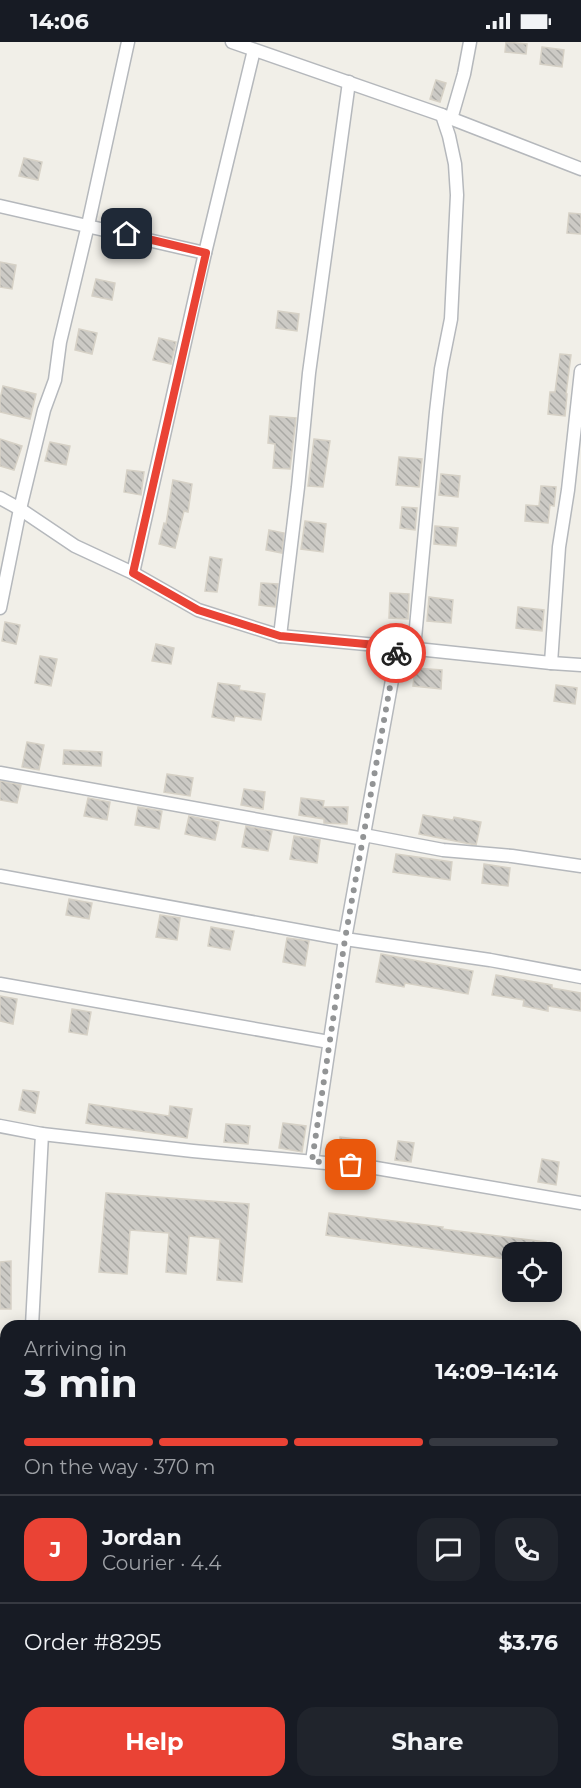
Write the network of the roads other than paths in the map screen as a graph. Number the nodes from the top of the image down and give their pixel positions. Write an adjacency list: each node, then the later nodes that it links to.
1 (128, 42): 9 (street)
2 (232, 42): 4 (street)
3 (470, 42): 6 (street)
4 (254, 50): 5 (street); 10 (street)
5 (349, 82): 6 (street); 16 (street)
6 (446, 117): 7 (street); 18 (street)
7 (581, 170)
8 (0, 206): 9 (street)
9 (88, 225): 10 (street); 13 (street)
10 (206, 253): 14 (street)
11 (581, 371): 19 (street)
12 (0, 498): 13 (street)
13 (20, 509): 14 (street); 15 (street)
14 (133, 573): 16 (street)
15 (0, 608)
16 (280, 636): 17 (street)
17 (398, 647): 18 (street); 22 (street)
18 (414, 649): 19 (street)
19 (551, 663): 20 (street)
20 (581, 665)
21 (0, 773): 22 (street)
22 (364, 837): 23 (street); 25 (street)
23 (581, 866)
24 (0, 876): 25 (street)
25 (345, 939): 26 (street); 28 (street)
26 (581, 977)
27 (0, 984): 28 (street)
28 (329, 1042): 31 (street)
29 (0, 1126): 30 (street)
30 (42, 1134): 31 (street); 33 (street)
31 (312, 1161): 32 (street)
32 (581, 1203)
33 (32, 1320)

